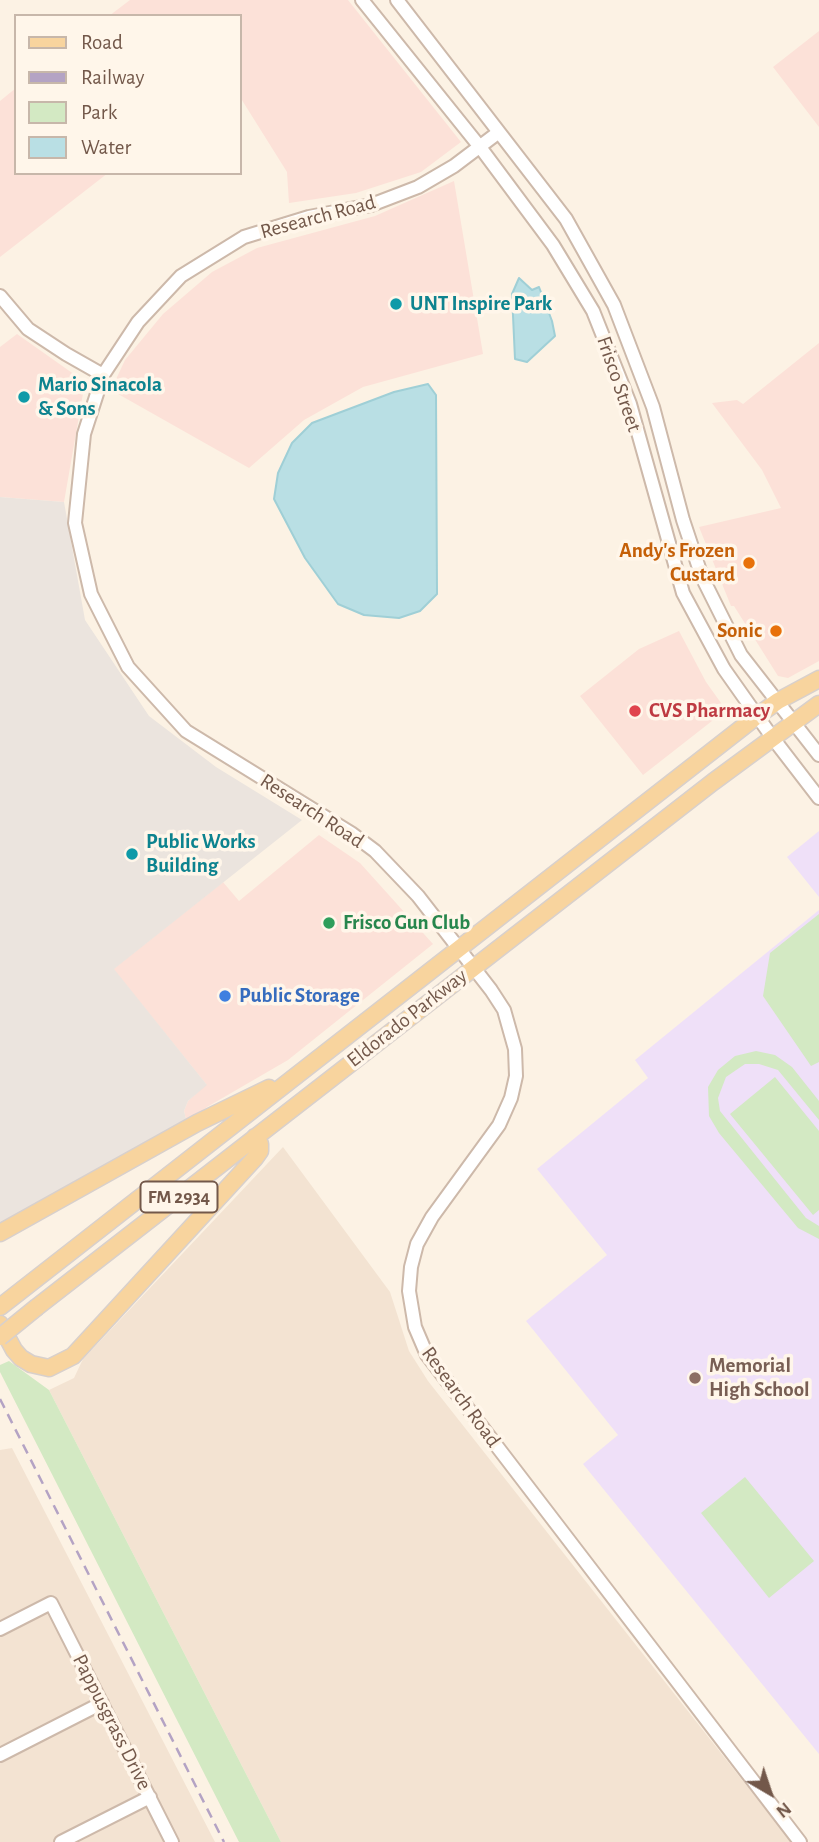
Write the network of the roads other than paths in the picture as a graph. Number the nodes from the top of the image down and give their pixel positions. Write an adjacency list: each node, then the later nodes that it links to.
1 (397, 0): 3 (street, Frisco Street)
2 (369, 3): 4 (street, Frisco Street)
3 (499, 132): 4 (street, Research Road); 6 (street, Frisco Street)
4 (480, 147): 7 (street, Frisco Street); 8 (street, Research Road)
5 (0, 296): 8 (street)
6 (614, 304): 7 (street); 10 (street, Frisco Street)
7 (593, 310): 12 (street, Frisco Street)
8 (103, 375): 19 (street, Research Road)
9 (819, 679): 10 (main road, Eldorado Parkway)
10 (778, 701): 12 (main road, Eldorado Parkway); 13 (street, Frisco Street)
11 (819, 704): 13 (main road, Eldorado Parkway / FM 2934)
12 (757, 716): 14 (street, Frisco Street); 17 (main road, Eldorado Parkway)
13 (793, 721): 14 (main road, Eldorado Parkway / FM 2934); 15 (street, Frisco Street)
14 (772, 737): 16 (street, Frisco Street); 18 (main road, Eldorado Parkway / FM 2934)
15 (819, 755)
16 (819, 797)
17 (605, 836): 18 (main road); 19 (main road, Eldorado Parkway)
18 (619, 854): 20 (main road, Eldorado Parkway / FM 2934)
19 (459, 950): 20 (street, Research Road); 21 (main road, Eldorado Parkway)
20 (473, 967): 22 (main road, Eldorado Parkway / FM 2934); 33 (street, Research Road)
21 (308, 1068): 23 (main road); 24 (main road, Eldorado Parkway)
22 (255, 1137): 25 (main road); 26 (main road, Eldorado Parkway / FM 2934, bridge)
23 (0, 1233)
24 (0, 1307)
25 (0, 1324)
26 (0, 1337)
27 (1, 1626): 28 (street, Pappusgrass Drive)
28 (102, 1703): 29 (street); 30 (street, Pappusgrass Drive)
29 (0, 1755)
30 (149, 1797): 31 (street); 32 (street, Pappusgrass Drive)
31 (61, 1842)
32 (172, 1842)
33 (800, 1842)

